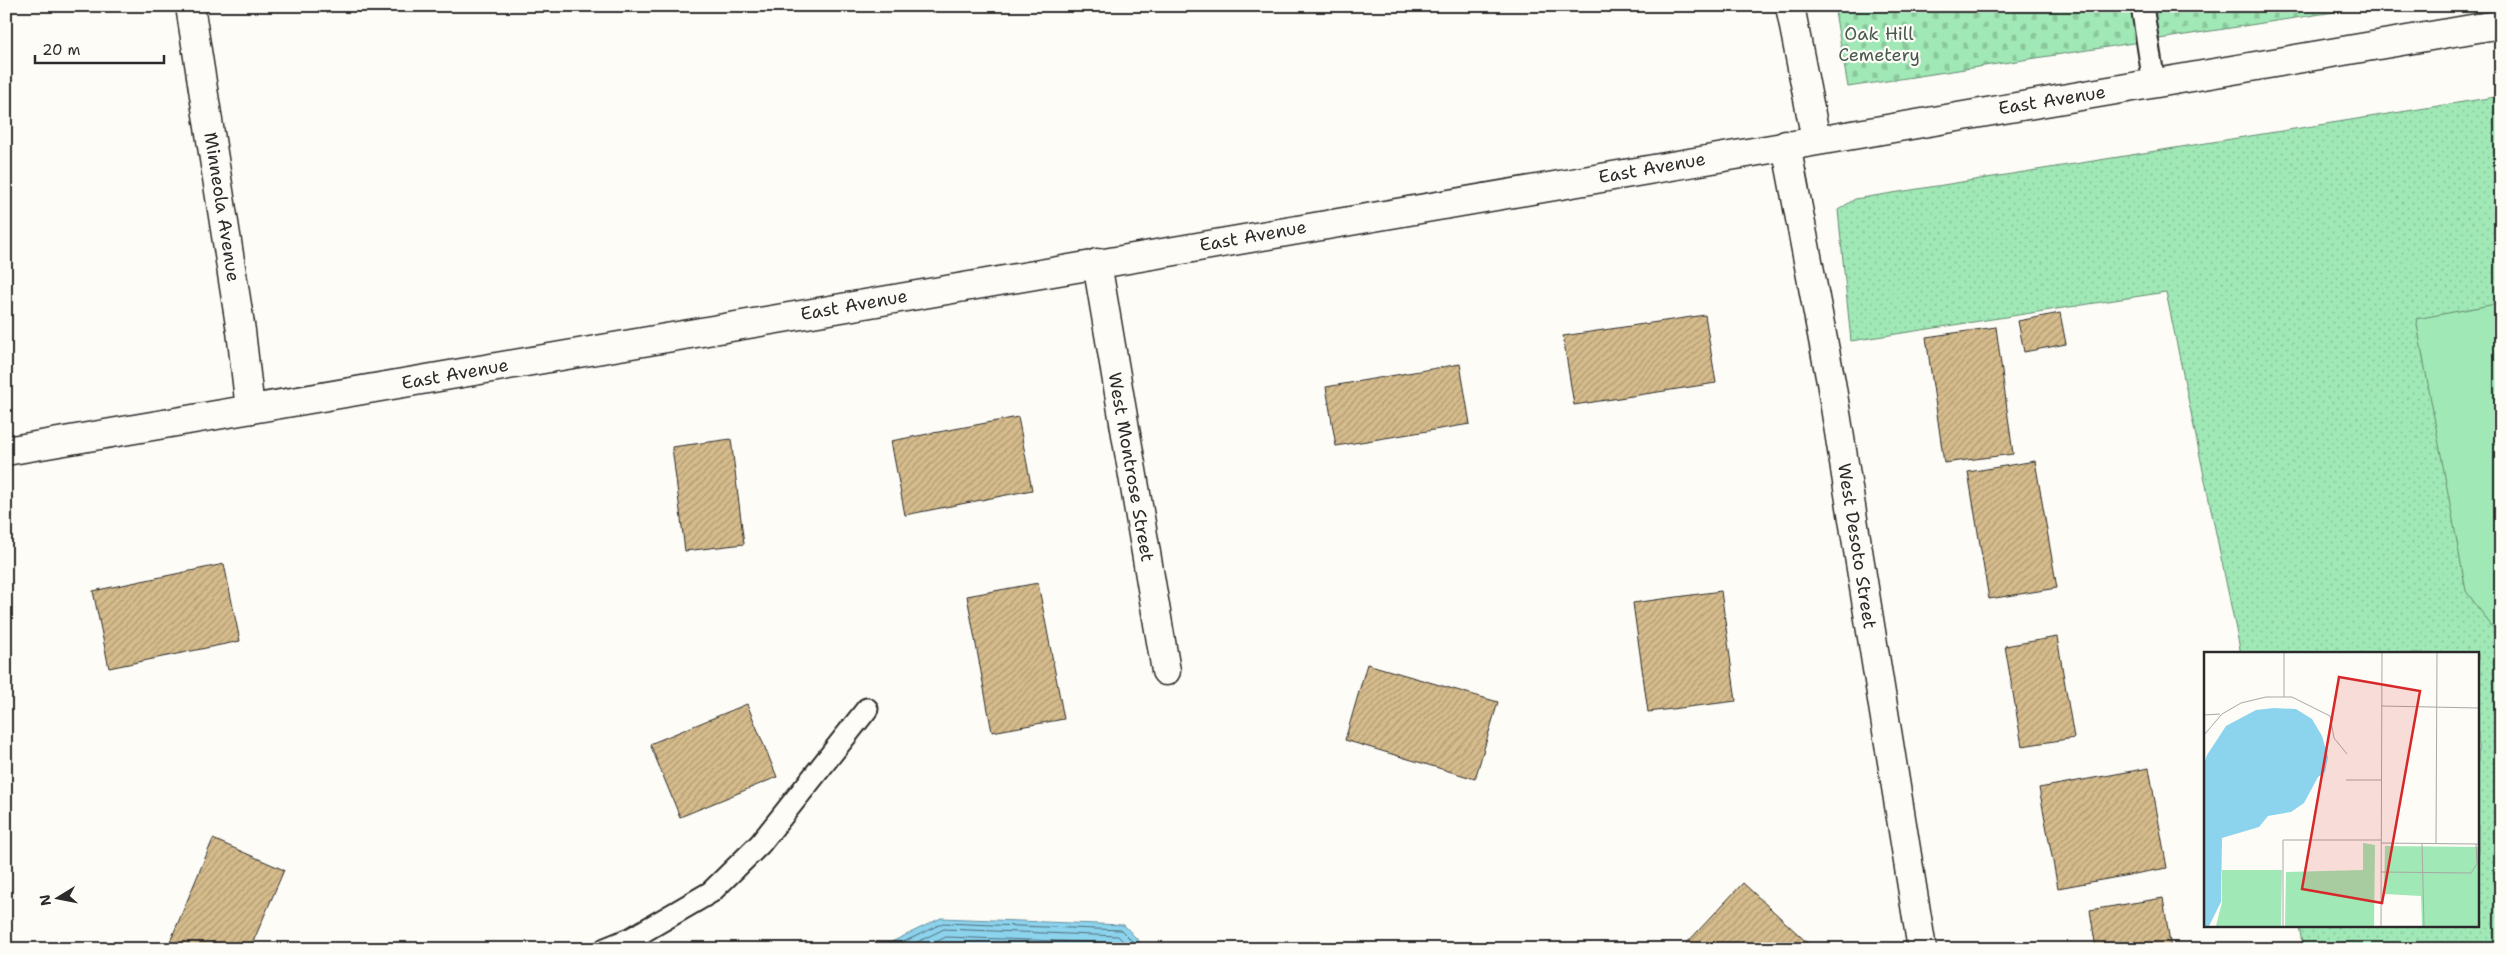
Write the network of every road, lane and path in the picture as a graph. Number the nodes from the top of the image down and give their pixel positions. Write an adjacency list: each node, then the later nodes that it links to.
1 (190, 6): 9 (street, Minneola Avenue)
2 (1790, 6): 6 (street)
3 (2142, 6): 5 (lane)
4 (2501, 24): 5 (street, East Avenue)
5 (2154, 83): 6 (street, East Avenue)
6 (1816, 140): 7 (street, East Avenue)
7 (1786, 145): 8 (street, East Avenue); 14 (street, West Desoto Street)
8 (1097, 263): 9 (street, East Avenue); 11 (street, West Montrose Street)
9 (250, 409): 10 (street, East Avenue)
10 (6, 451)
11 (1166, 671)
12 (867, 709): 13 (lane)
13 (605, 949)
14 (1922, 949)

